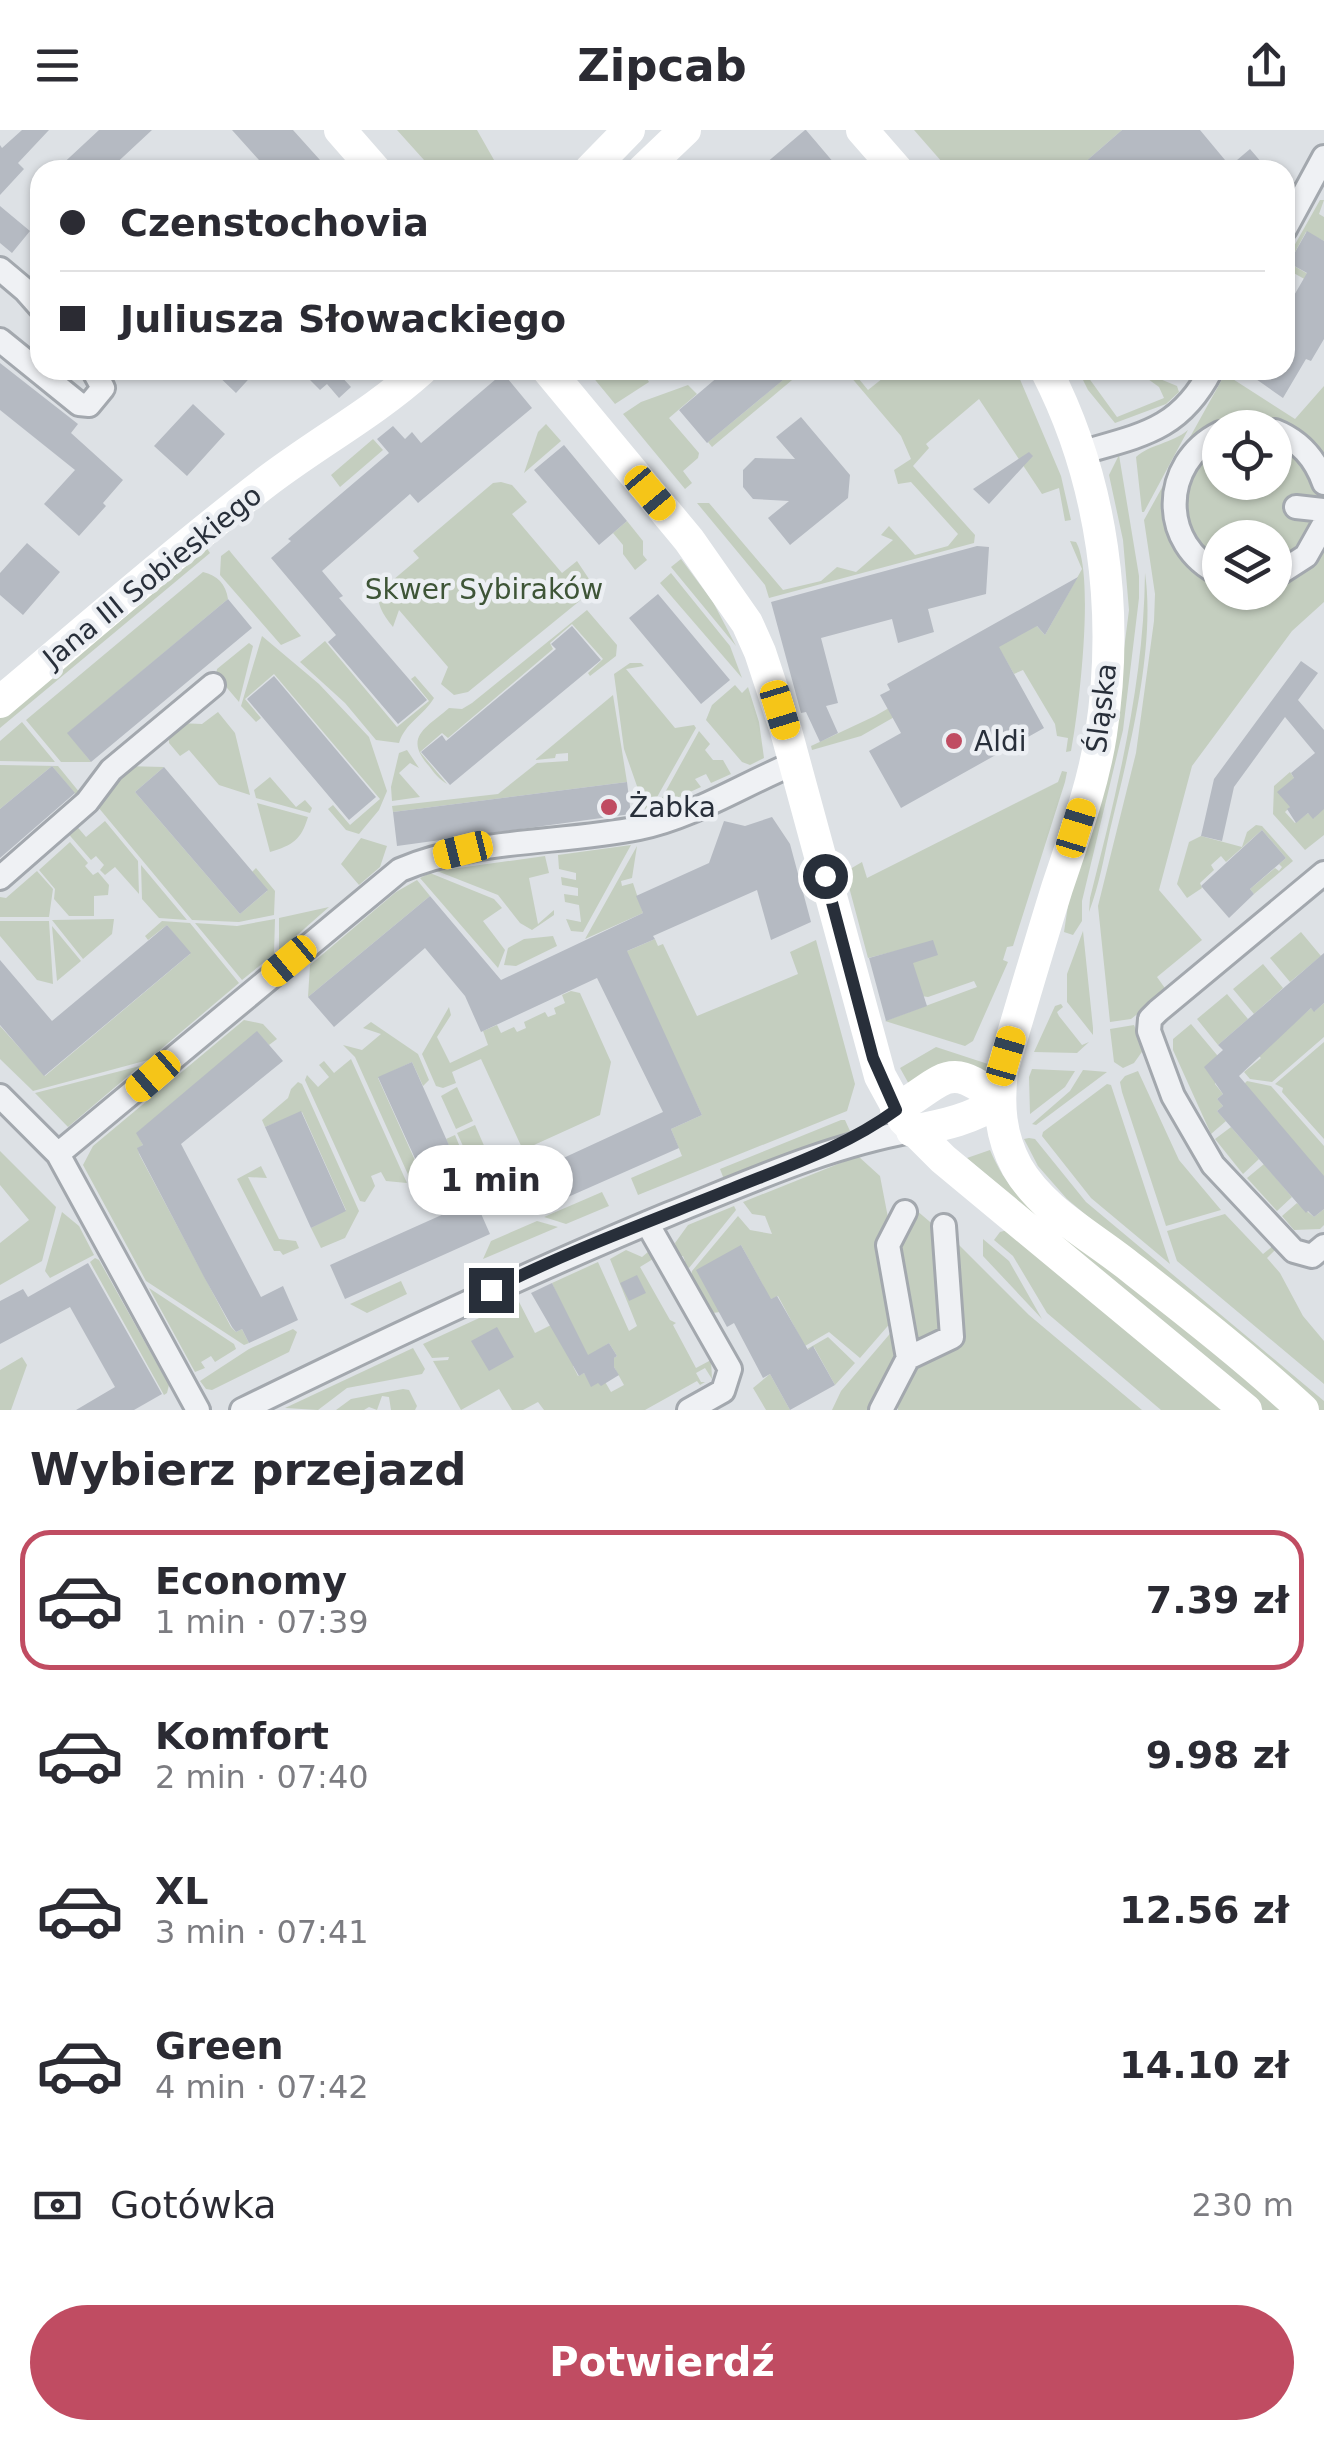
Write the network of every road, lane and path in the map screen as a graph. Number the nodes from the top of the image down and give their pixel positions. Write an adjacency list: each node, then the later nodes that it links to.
1 (340, 130): 7 (street)
2 (629, 130): 8 (street)
3 (685, 130): 9 (street)
4 (862, 130): 10 (street)
5 (883, 130): 11 (street)
6 (1324, 157): 12 (street)
7 (366, 160)
8 (600, 160)
9 (654, 160)
10 (888, 160)
11 (904, 160)
12 (1295, 211)
13 (0, 269): 14 (street)
14 (30, 296)
15 (0, 340): 16 (street)
16 (30, 365)
17 (49, 380): 18 (street)
18 (99, 380)
19 (380, 380): 27 (street, Jana III Sobieskiego)
20 (410, 380): 27 (street, Jana III Sobieskiego)
21 (556, 380): 36 (street)
22 (1050, 380): 26 (street, Śląska)
23 (1206, 380): 26 (street)
24 (1292, 440): 28 (street)
25 (1202, 444): 32 (street)
26 (1080, 452): 40 (street, Śląska)
27 (306, 453): 35 (street, Jana III Sobieskiego)
28 (1321, 465)
29 (1296, 507): 30 (street)
30 (1324, 510)
31 (1324, 524): 33 (street)
32 (1202, 563)
33 (1292, 565)
34 (213, 685): 38 (street)
35 (0, 702)
36 (794, 764): 41 (street); 42 (street)
37 (1324, 872): 46 (street)
38 (0, 878)
39 (0, 1096): 42 (street)
40 (999, 1102): 41 (street); 41 (street); 53 (street)
41 (904, 1120): 44 (street); 52 (street)
42 (58, 1154): 48 (street)
43 (905, 1212): 47 (street)
44 (648, 1224): 49 (street); 50 (street)
45 (944, 1226): 47 (street)
46 (1324, 1246)
47 (908, 1358): 51 (street)
48 (198, 1410)
49 (242, 1410)
50 (689, 1410)
51 (882, 1410)
52 (1246, 1410)
53 (1302, 1410)

